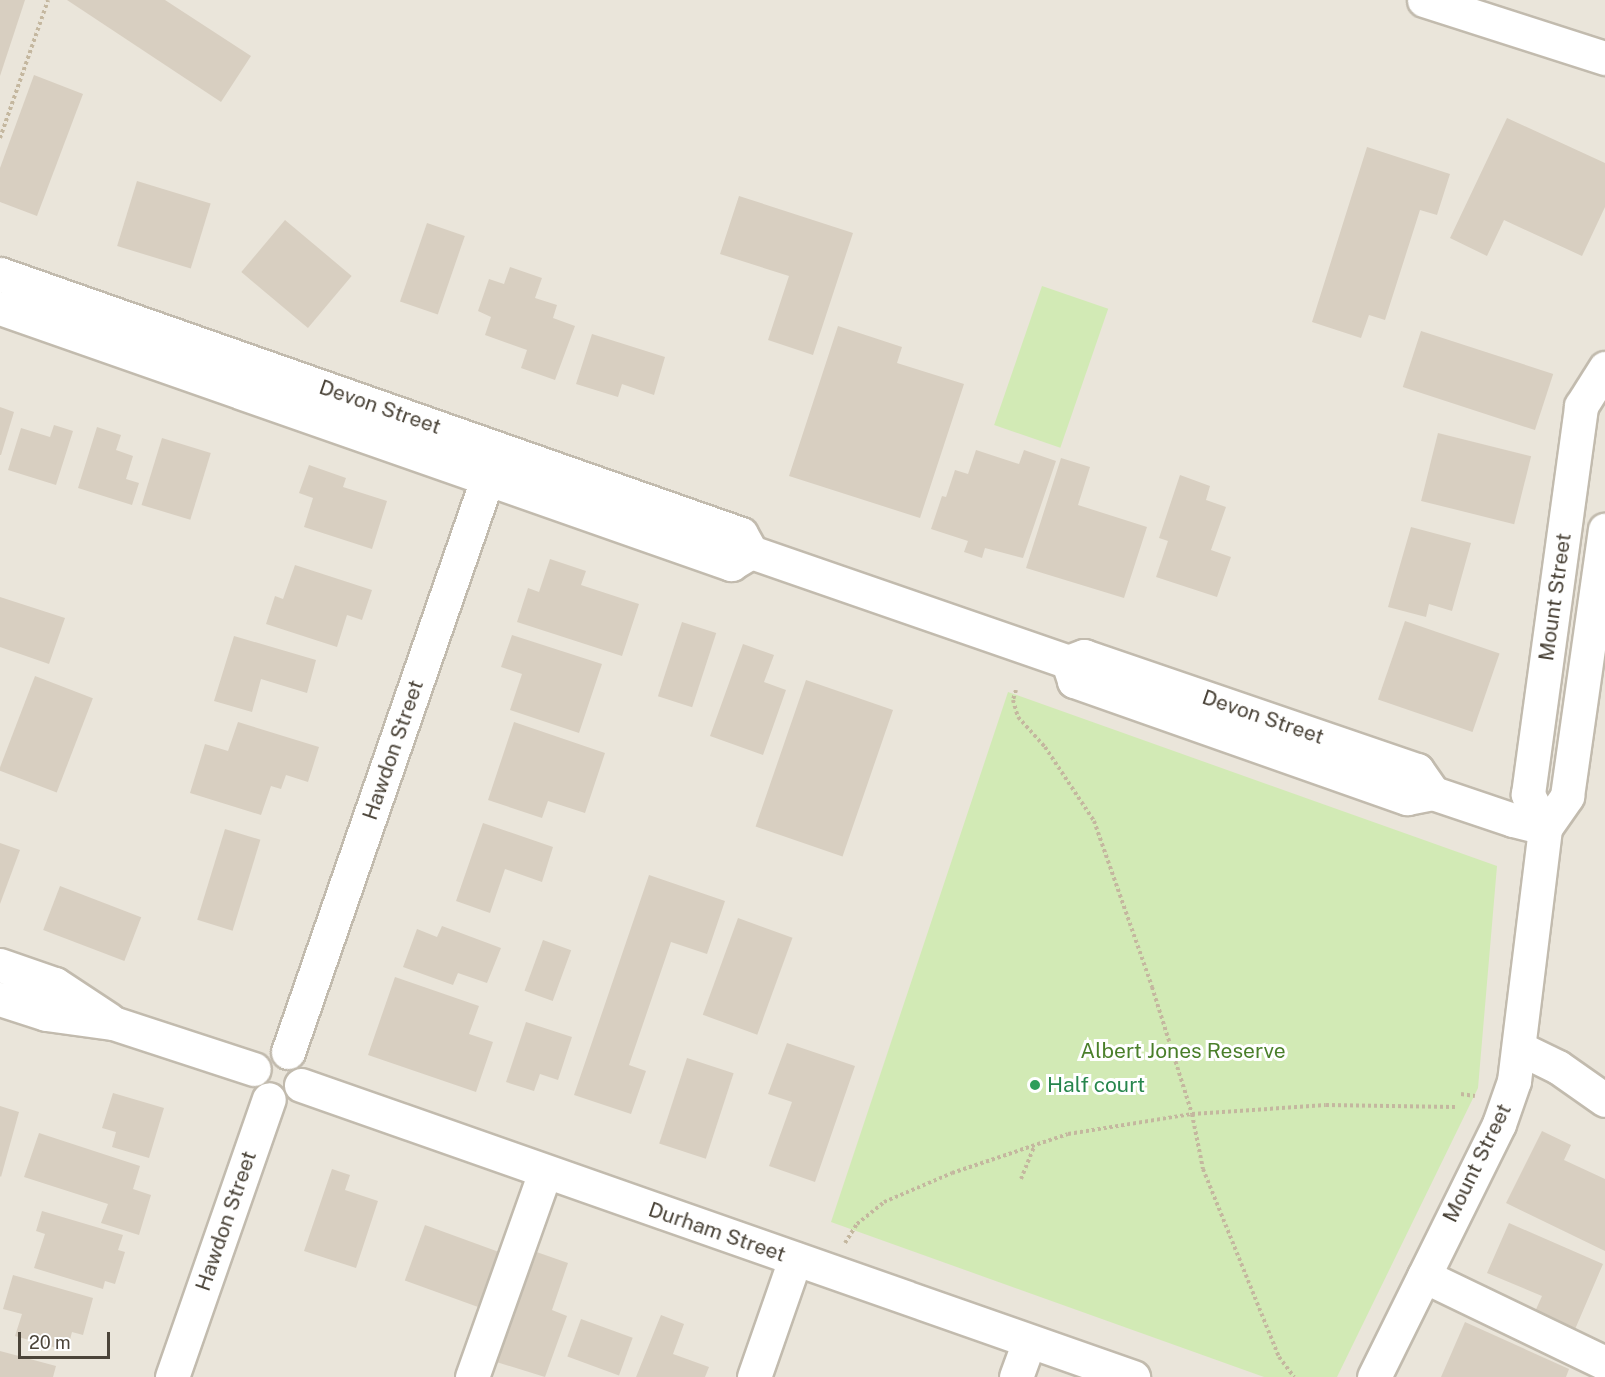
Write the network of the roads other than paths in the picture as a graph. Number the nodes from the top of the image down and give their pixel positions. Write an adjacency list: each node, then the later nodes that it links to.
1 (1424, 0): 2 (street)
2 (1605, 58)
3 (0, 274): 6 (street, Devon Street)
4 (0, 308): 6 (street, Devon Street)
5 (1605, 368): 8 (street, Mount Street)
6 (493, 463): 8 (street, Devon Street); 13 (street, Hawdon Street)
7 (1605, 530): 8 (street, Mount Street)
8 (1545, 828): 12 (street, Mount Street)
9 (0, 965): 11 (street)
10 (0, 999): 11 (street)
11 (113, 1023): 14 (street)
12 (1519, 1048): 17 (street); 20 (street, Mount Street)
13 (288, 1052): 14 (street); 15 (street)
14 (254, 1069): 16 (street)
15 (301, 1085): 16 (street); 18 (street, Durham Street)
16 (269, 1099): 23 (street, Hawdon Street)
17 (1605, 1100)
18 (545, 1172): 19 (street, Durham Street); 24 (street)
19 (795, 1259): 21 (street, Durham Street); 25 (street)
20 (1424, 1276): 22 (street); 28 (street, Mount Street)
21 (1029, 1341): 26 (street); 27 (street, Durham Street)
22 (1605, 1363)
23 (172, 1377)
24 (472, 1377)
25 (754, 1377)
26 (1016, 1377)
27 (1134, 1377)
28 (1374, 1377)

